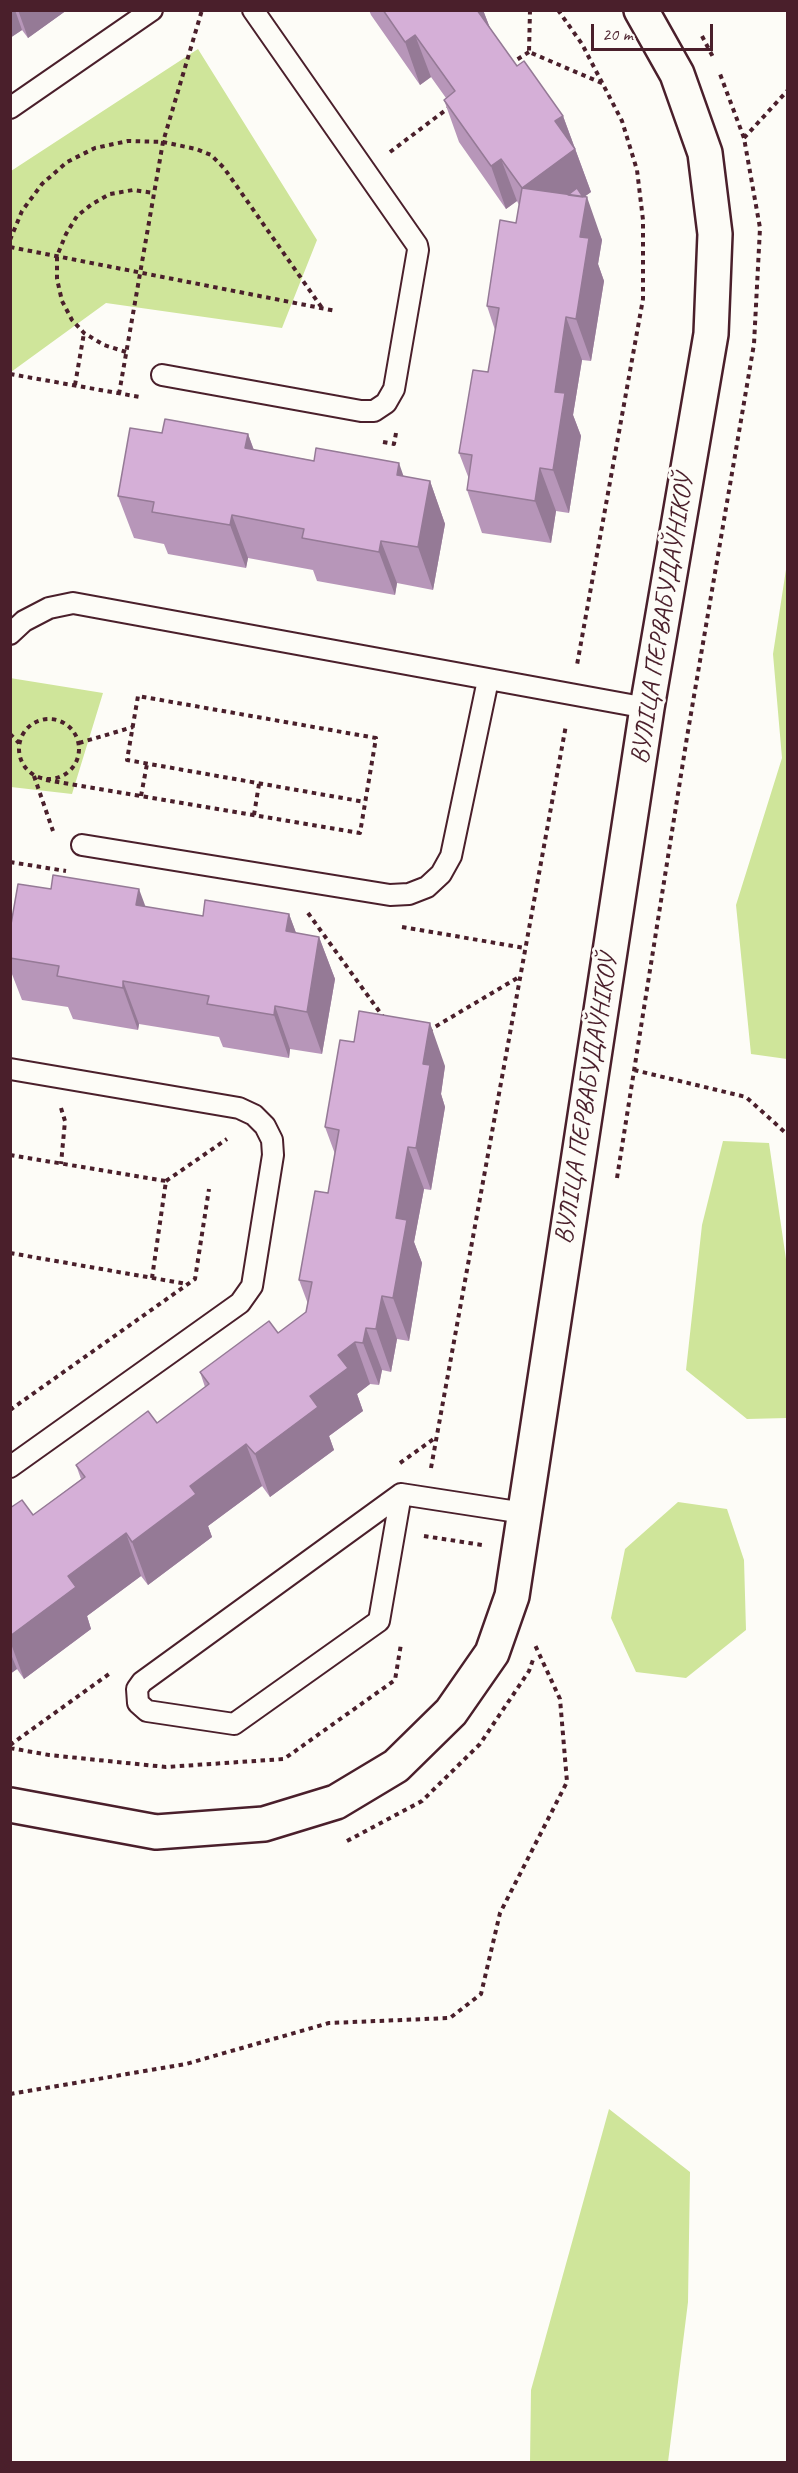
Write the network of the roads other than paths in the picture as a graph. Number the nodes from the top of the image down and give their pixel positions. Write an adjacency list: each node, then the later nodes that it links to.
1 (152, 10): 4 (lane)
2 (253, 10): 5 (lane)
3 (641, 10): 8 (street, ВУЛІЦА ПЕРВАБУДАЎНІКОЎ)
4 (10, 108)
5 (162, 375)
6 (10, 634): 7 (lane)
7 (488, 680): 8 (lane); 9 (lane)
8 (647, 708): 13 (street, ВУЛІЦА ПЕРВАБУДАЎНІКОЎ)
9 (82, 845)
10 (10, 1069): 11 (lane)
11 (10, 1467)
12 (401, 1494): 12 (lane); 13 (lane)
13 (524, 1513): 14 (street, ВУЛІЦА ПЕРВАБУДАЎНІКОЎ)
14 (10, 1805)

